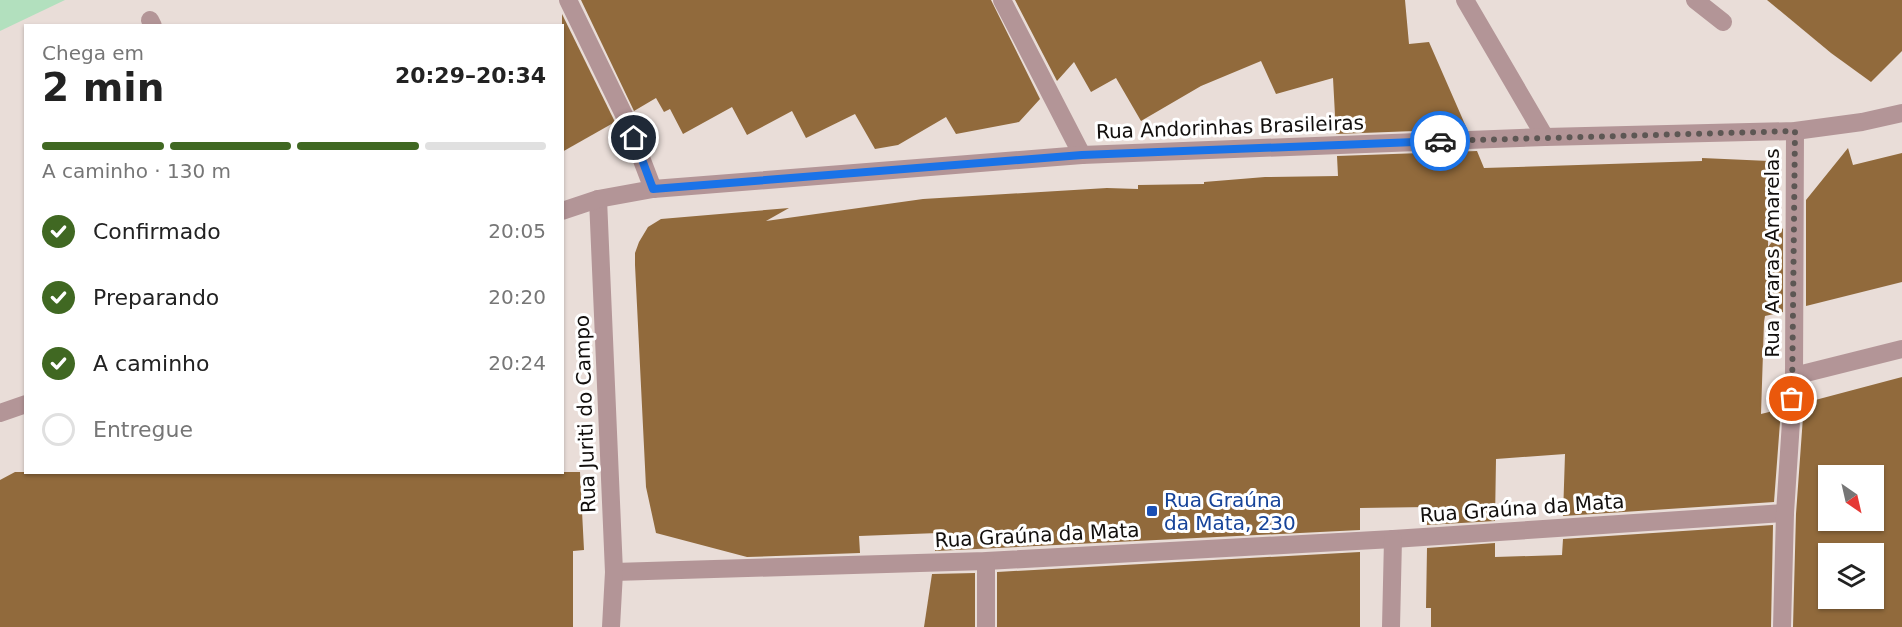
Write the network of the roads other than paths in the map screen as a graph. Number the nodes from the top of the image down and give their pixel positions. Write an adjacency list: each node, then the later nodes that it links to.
1 (568, 0): 10 (street)
2 (1002, 0): 9 (street)
3 (1465, 0): 8 (street)
4 (1695, 0): 5 (street)
5 (1723, 22)
6 (1902, 112): 7 (street, Rua Andorinhas Brasileiras)
7 (1795, 131): 8 (street, Rua Andorinhas Brasileiras); 14 (street, Rua Araras Amarelas)
8 (1545, 137): 9 (street, Rua Andorinhas Brasileiras)
9 (1082, 155): 10 (street, Rua Andorinhas Brasileiras)
10 (653, 189): 11 (street, Rua Andorinhas Brasileiras)
11 (598, 199): 12 (street, Rua Andorinhas Brasileiras); 20 (street, Rua Juriti do Campo)
12 (564, 210)
13 (1902, 349): 14 (street)
14 (1794, 376): 17 (street, Rua Araras Amarelas)
15 (24, 405): 16 (street)
16 (0, 413)
17 (1785, 513): 18 (street, Rua Graúna da Mata); 24 (street, Rua Araras Amarelas)
18 (1393, 539): 19 (street, Rua Graúna da Mata); 23 (street)
19 (986, 561): 20 (street, Rua Graúna da Mata); 22 (street)
20 (614, 572): 21 (street, Rua Juriti do Campo)
21 (611, 627)
22 (986, 627)
23 (1391, 627)
24 (1782, 627)

